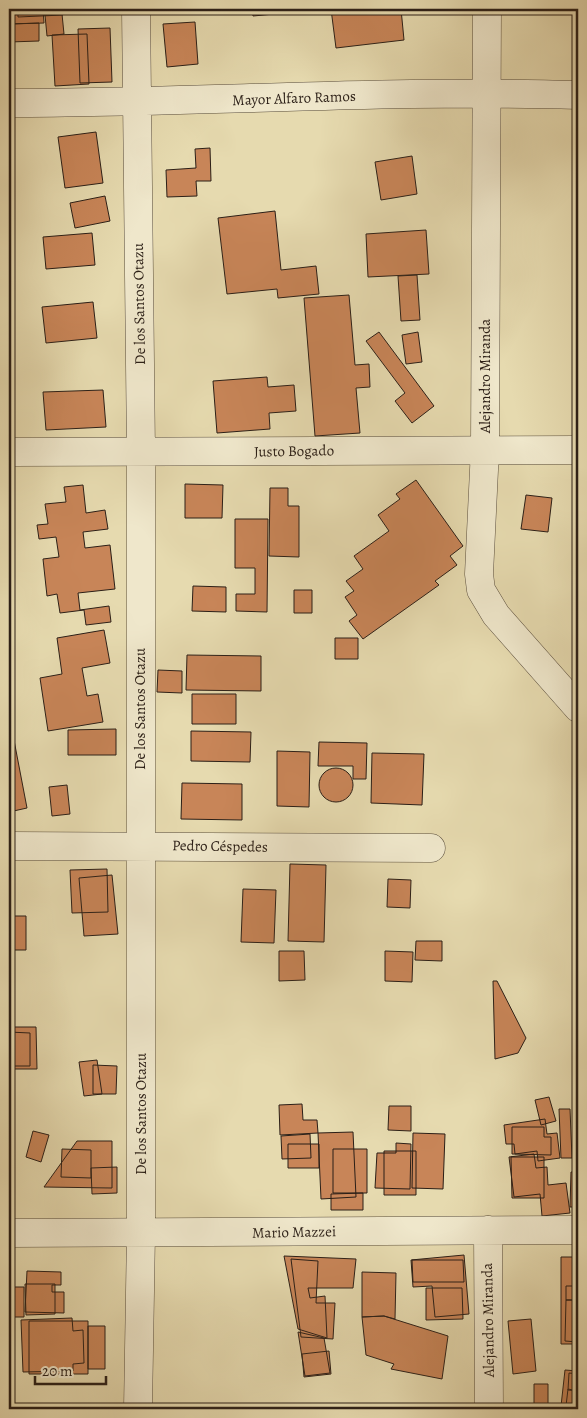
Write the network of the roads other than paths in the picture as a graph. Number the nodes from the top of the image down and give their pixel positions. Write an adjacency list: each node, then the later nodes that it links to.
1 (136, 9): 6 (street, De los Santos Otazu)
2 (487, 9): 3 (street, Alejandro Miranda)
3 (486, 92): 4 (street, Mayor Alfaro Ramos); 6 (street, Mayor Alfaro Ramos); 7 (street, Alejandro Miranda)
4 (578, 95)
5 (9, 103): 6 (street, Mayor Alfaro Ramos)
6 (137, 103): 10 (street, De los Santos Otazu)
7 (485, 449): 8 (street, Justo Bogado); 10 (street, Justo Bogado); 11 (street, Alejandro Miranda)
8 (578, 450)
9 (9, 452): 10 (street, Justo Bogado)
10 (141, 452): 12 (street, De los Santos Otazu)
11 (578, 708)
12 (140, 845): 13 (street, Pedro Céspedes); 14 (street, Pedro Céspedes); 18 (street, De los Santos Otazu)
13 (9, 846)
14 (431, 848)
15 (488, 1230): 16 (street, Mario Mazzei); 18 (street, Mario Mazzei); 20 (street, Alejandro Miranda)
16 (578, 1230)
17 (9, 1233): 18 (street, Mario Mazzei)
18 (141, 1233): 19 (street, De los Santos Otazu)
19 (138, 1409)
20 (489, 1409)

